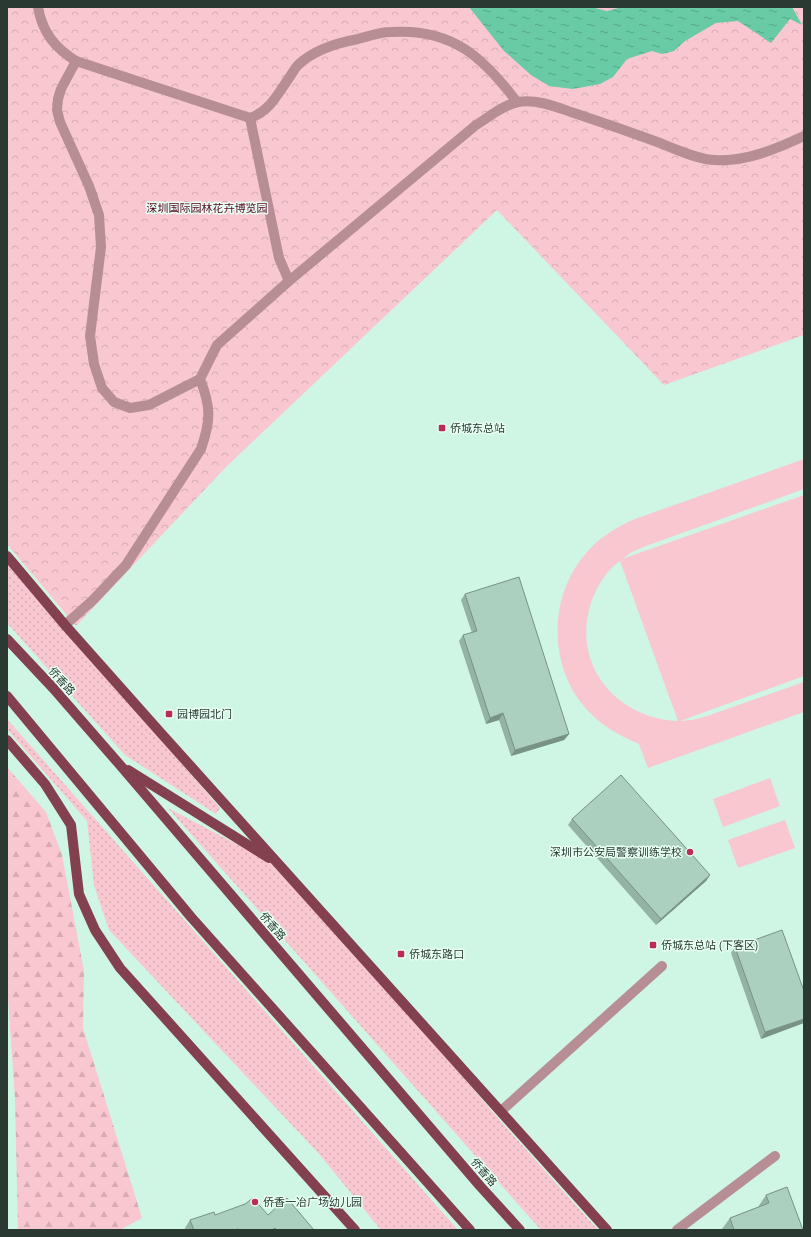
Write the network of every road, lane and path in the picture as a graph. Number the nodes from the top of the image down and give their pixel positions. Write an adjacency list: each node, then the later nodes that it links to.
1 (38, 7): 2 (street)
2 (76, 61): 4 (street); 7 (street)
3 (517, 102): 4 (street); 5 (street); 6 (street)
4 (250, 118): 6 (street)
5 (804, 136)
6 (289, 281): 7 (street)
7 (200, 379): 9 (street)
8 (7, 556): 9 (main road)
9 (65, 625): 14 (main road)
10 (7, 639): 13 (main road, 侨香路)
11 (7, 696): 19 (main road)
12 (7, 740): 18 (main road)
13 (120, 765): 14 (main road); 20 (main road, 侨香路)
14 (279, 864): 16 (main road)
15 (662, 966): 16 (street)
16 (501, 1111): 21 (main road)
17 (775, 1156): 22 (street)
18 (355, 1230)
19 (470, 1230)
20 (520, 1230)
21 (607, 1230)
22 (677, 1230)

